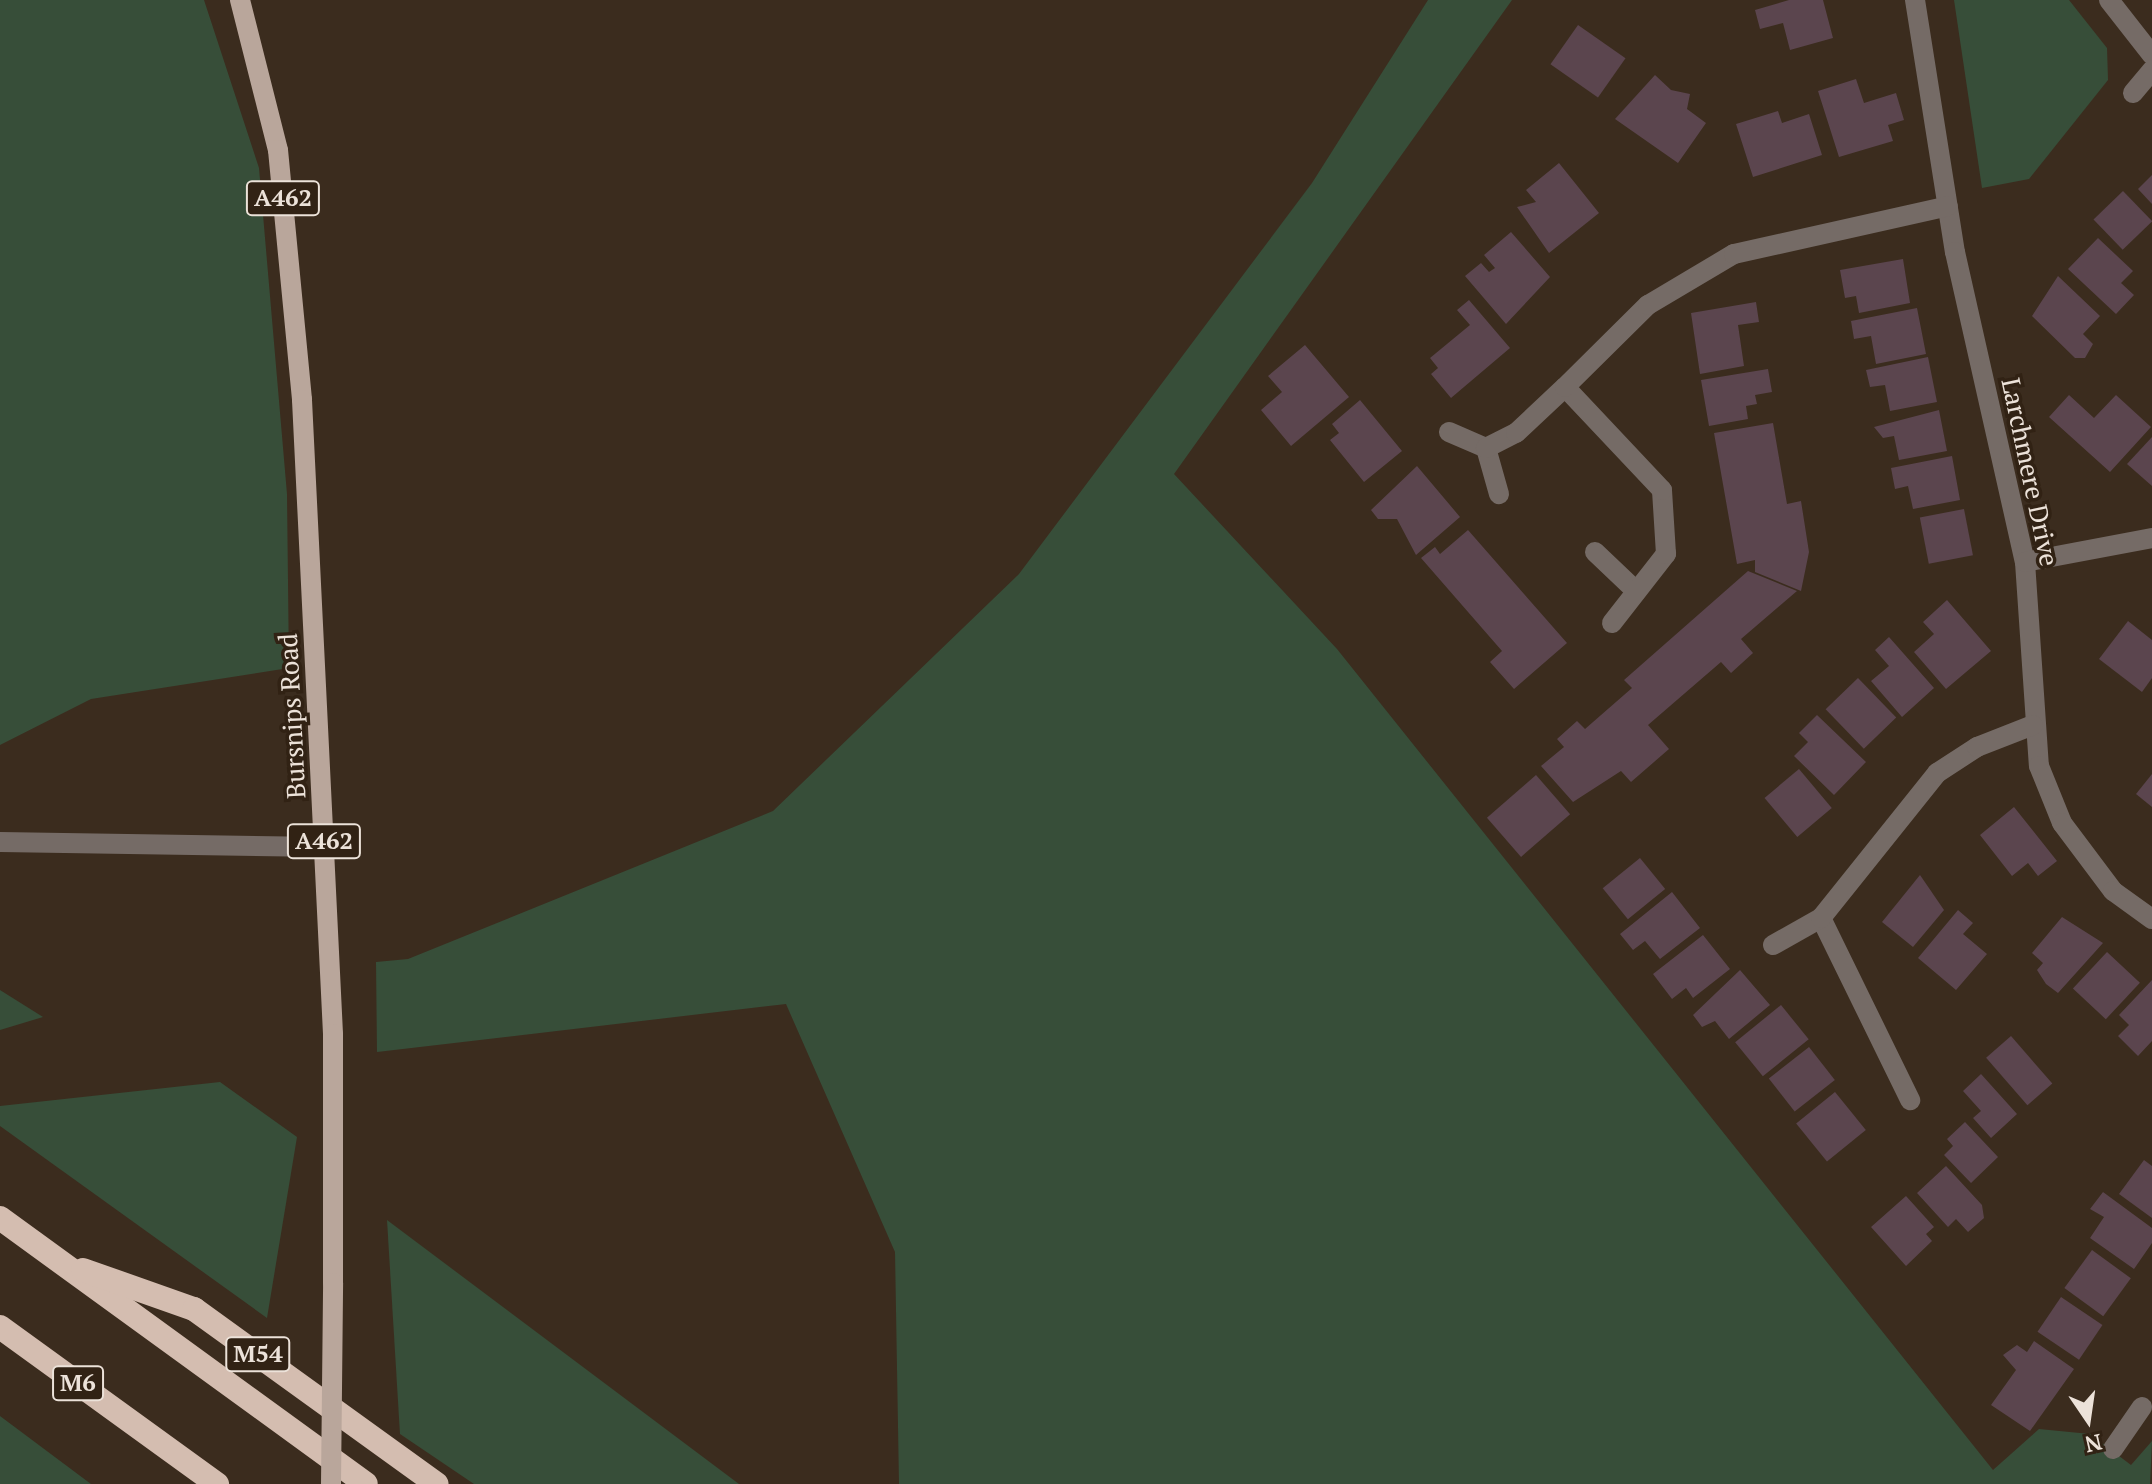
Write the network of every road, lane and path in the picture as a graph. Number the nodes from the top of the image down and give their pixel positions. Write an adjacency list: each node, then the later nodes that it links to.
1 (240, 0): 19 (main road, Bursnips Road / A462)
2 (1915, 0): 7 (street, Larchmere Drive)
3 (2109, 0): 4 (street)
4 (2152, 55)
5 (2152, 70): 6 (street)
6 (2133, 93)
7 (1948, 206): 8 (street); 14 (street, Larchmere Drive)
8 (1565, 387): 10 (street); 15 (street)
9 (1449, 432): 10 (street)
10 (1486, 448): 11 (street)
11 (1499, 494)
12 (2152, 538): 14 (street)
13 (1595, 552): 15 (street)
14 (2025, 562): 17 (street, Larchmere Drive)
15 (1636, 591): 16 (street)
16 (1612, 623)
17 (2033, 725): 20 (street); 21 (street, Larchmere Drive)
18 (0, 842): 19 (street)
19 (325, 847): 32 (main road, Bursnips Road / A462, bridge)
20 (1821, 918): 22 (street); 23 (street)
21 (2152, 919)
22 (1773, 945)
23 (1910, 1100)
24 (0, 1218): 25 (highway)
25 (58, 1261): 33 (highway); 34 (highway, M54)
26 (0, 1327): 28 (highway, M6)
27 (2149, 1403): 29 (street)
28 (157, 1438): 30 (highway); 31 (highway, M6)
29 (2113, 1449)
30 (195, 1484)
31 (217, 1484)
32 (331, 1484)
33 (366, 1484)
34 (437, 1484)

